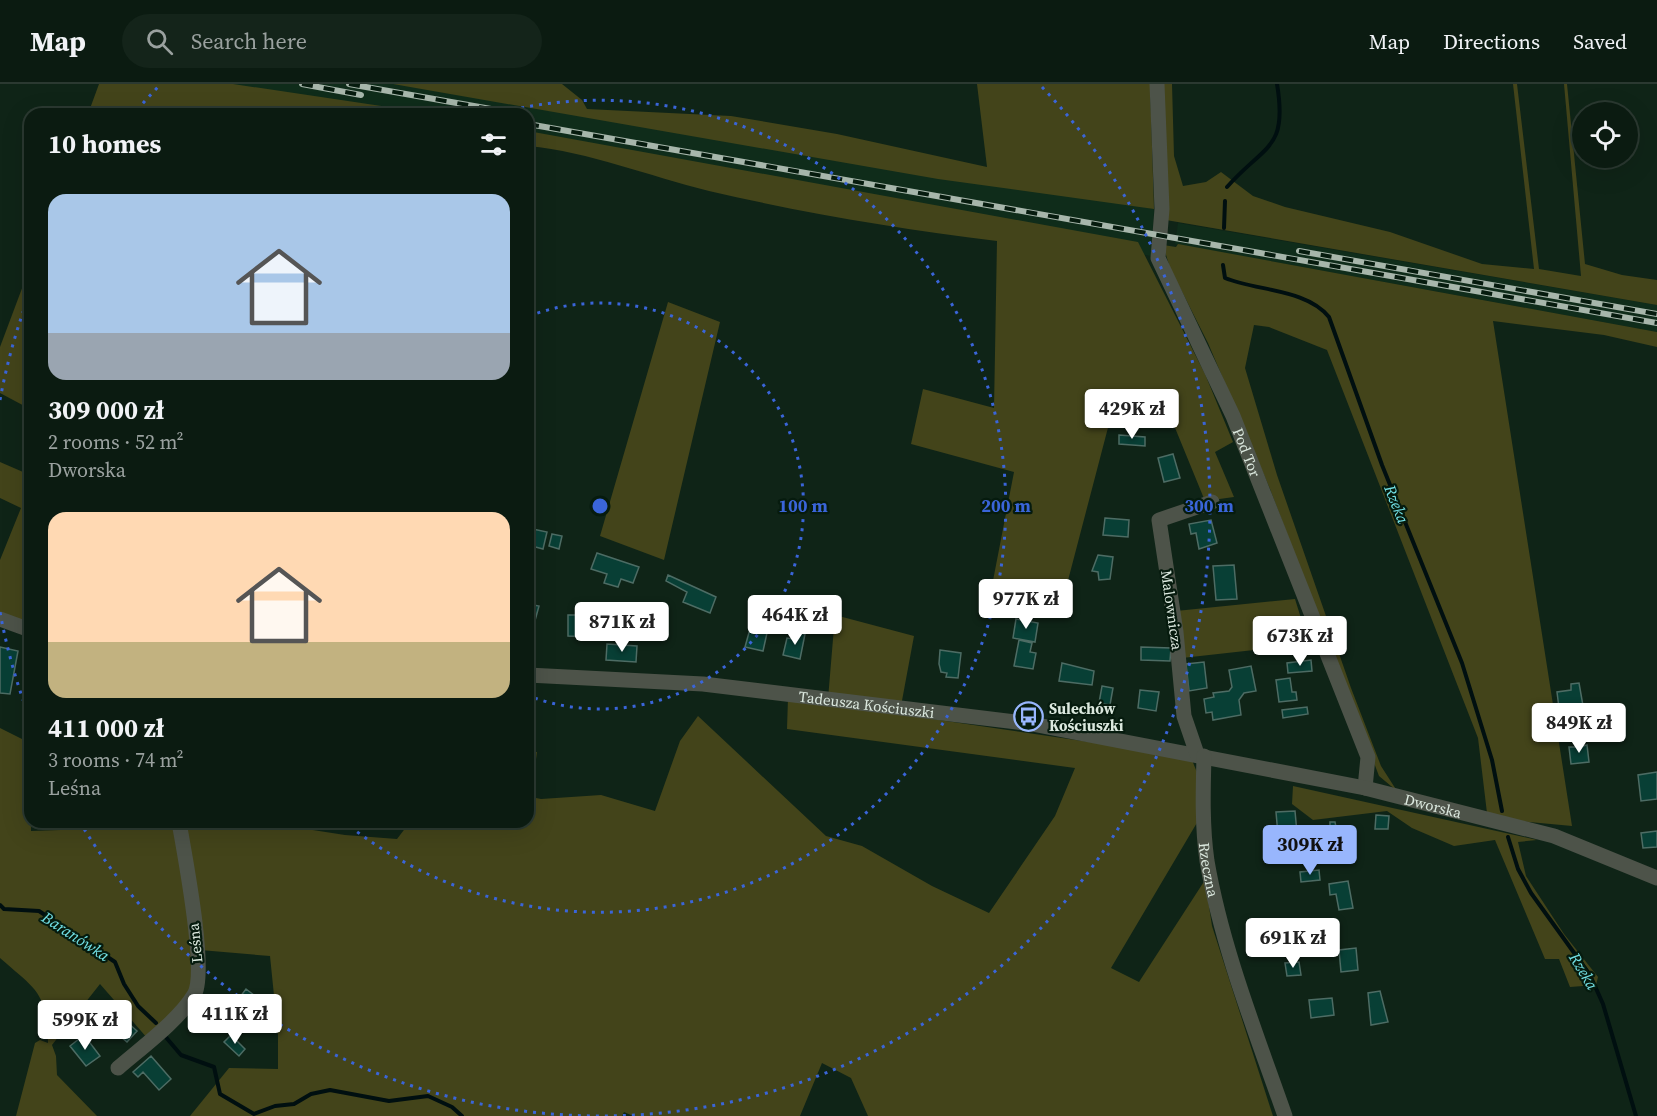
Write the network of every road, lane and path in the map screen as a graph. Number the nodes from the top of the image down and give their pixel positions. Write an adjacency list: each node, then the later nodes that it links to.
1 (1157, 84): 7 (street, Pod Tor)
2 (1212, 502): 6 (street, Malownicza)
3 (0, 619): 4 (street)
4 (24, 628)
5 (534, 675): 6 (street, Tadeusza Kościuszki)
6 (1200, 755): 7 (street, Dworska); 11 (street, Rzeczna)
7 (1365, 788): 9 (street, Dworska)
8 (181, 828): 10 (street, Leśna)
9 (1657, 878)
10 (118, 1068)
11 (1285, 1116)

